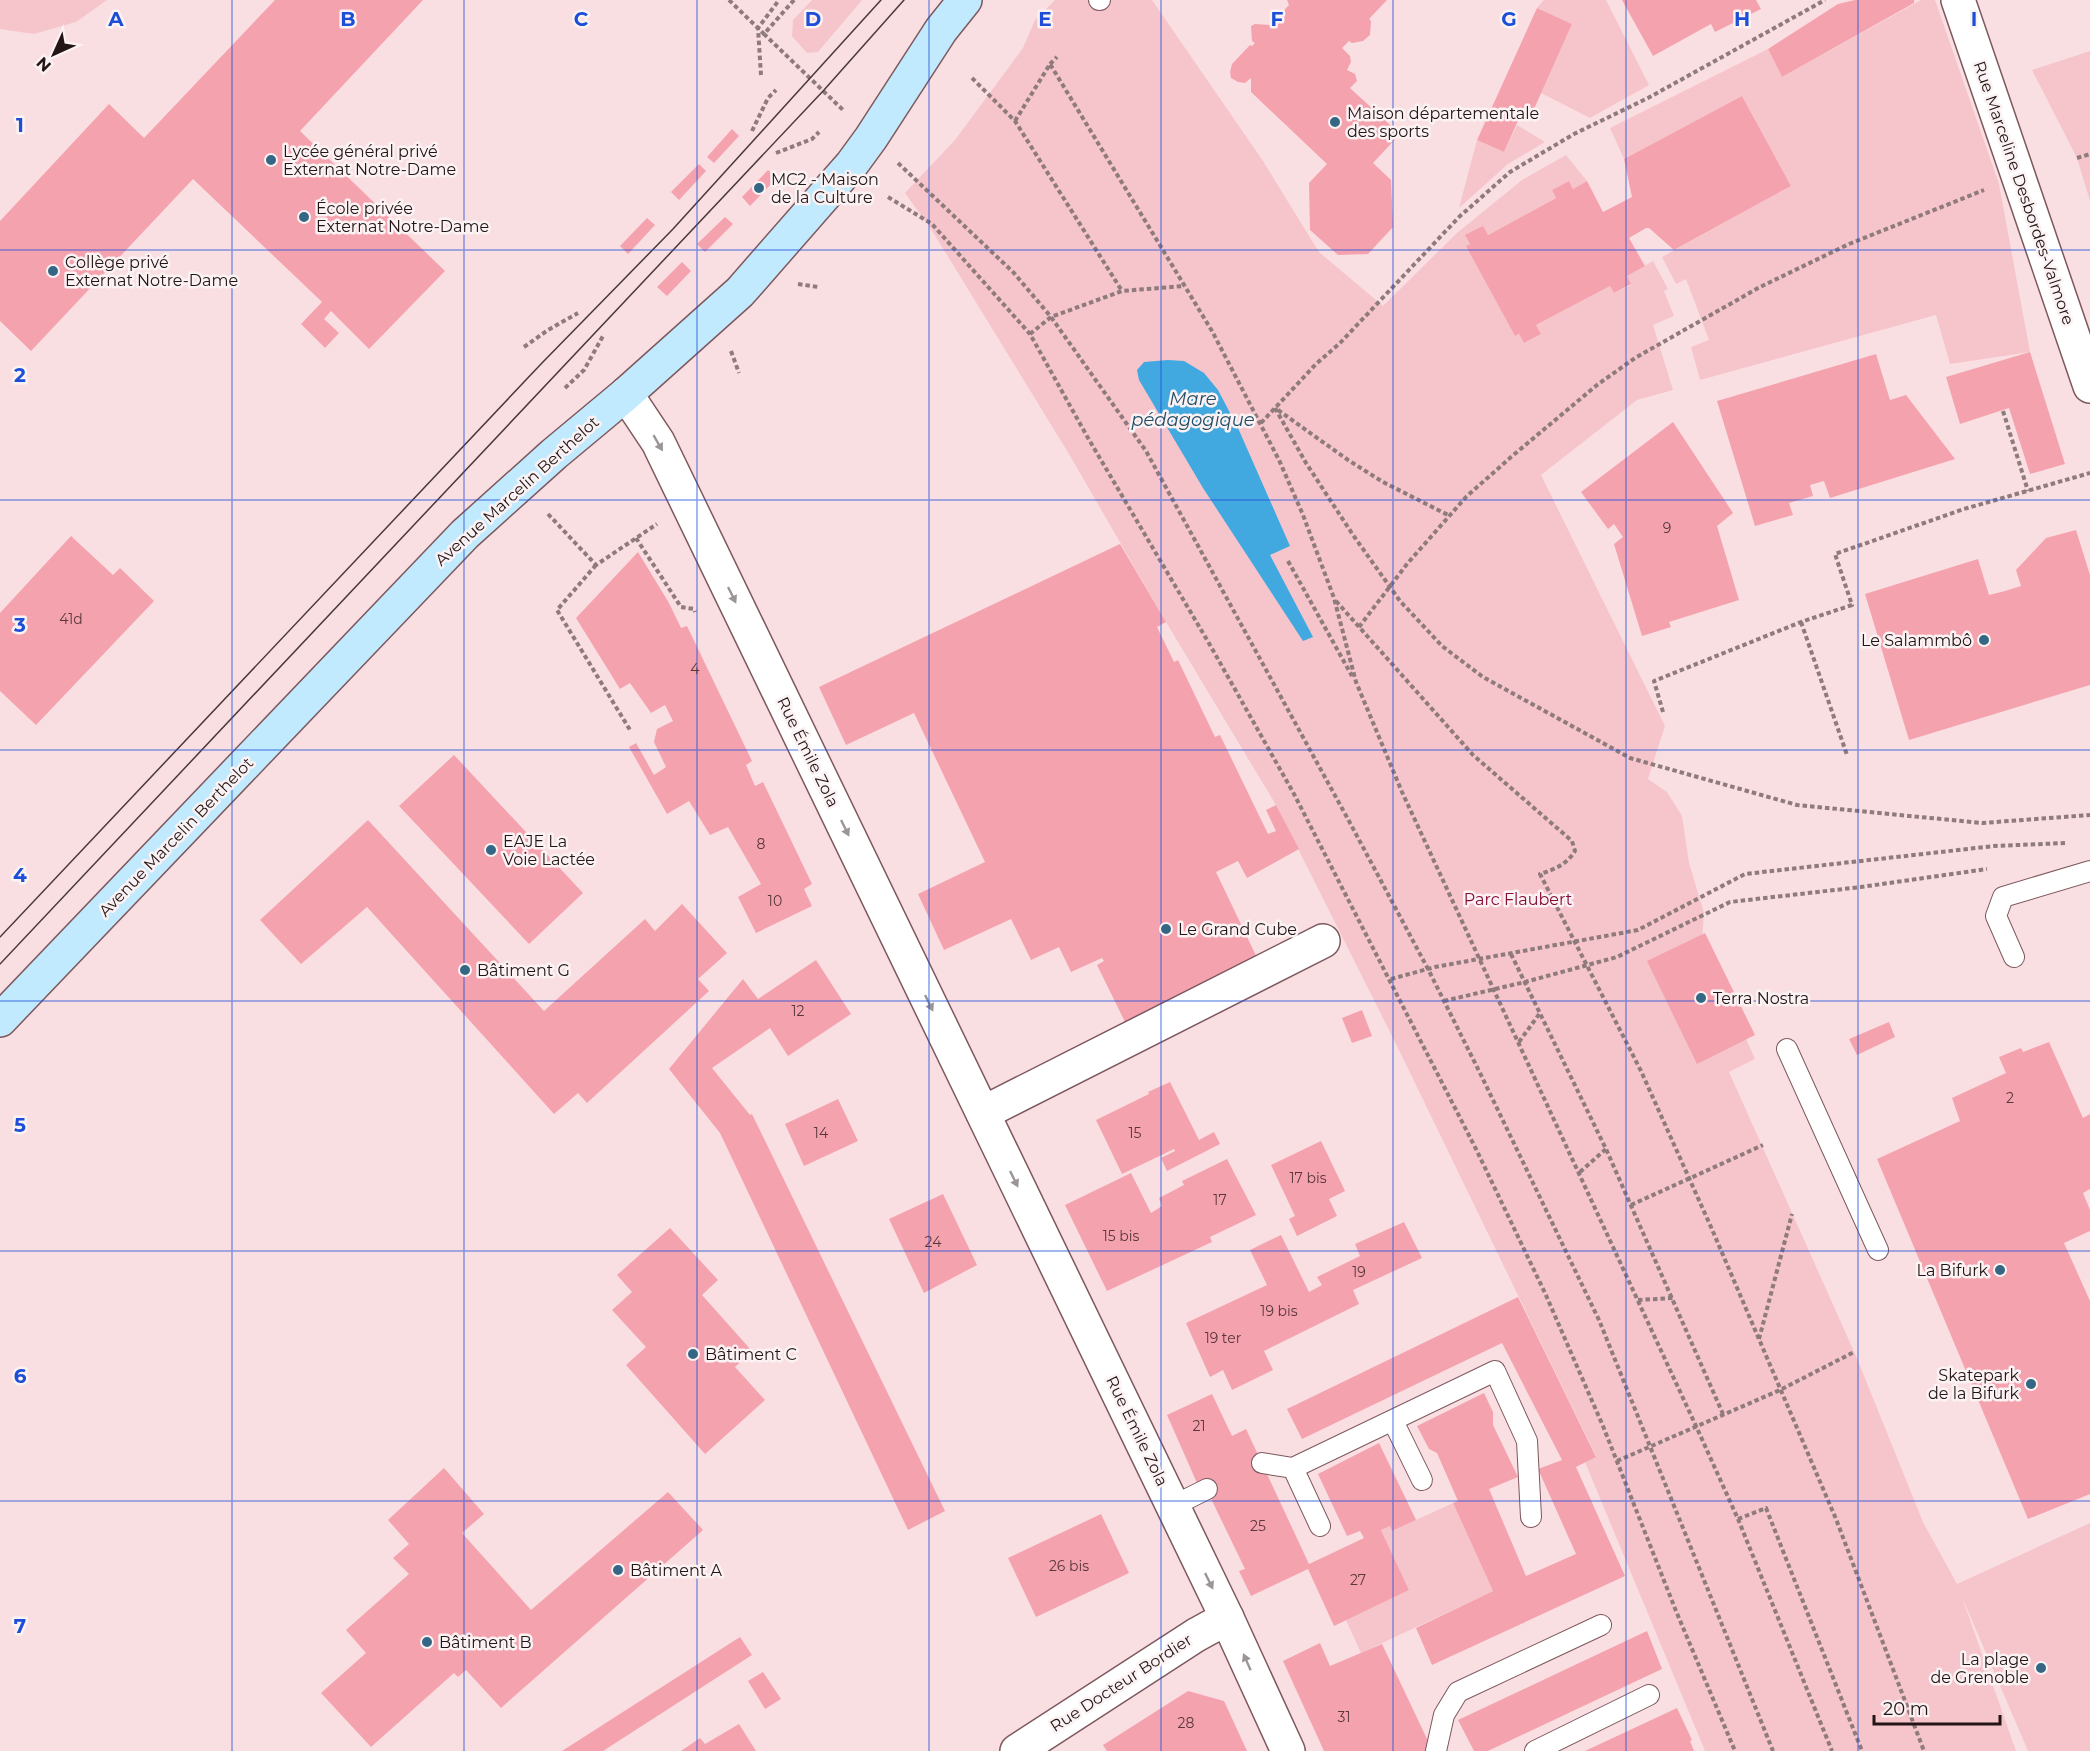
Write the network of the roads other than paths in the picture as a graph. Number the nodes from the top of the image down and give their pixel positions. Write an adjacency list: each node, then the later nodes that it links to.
1 (964, 0): 4 (main road, Avenue Marcelin Berthelot)
2 (1958, 0): 3 (street, Rue Marceline Desbordes-Valmore)
3 (2090, 386)
4 (626, 394): 8 (main road, Avenue Marcelin Berthelot); 10 (street, Rue Émile Zola, one-way to 10)
5 (2090, 872): 7 (lane)
6 (1323, 941): 10 (street)
7 (2014, 957)
8 (0, 1020)
9 (1787, 1049): 11 (lane)
10 (983, 1113): 17 (street, Rue Émile Zola, one-way to 17)
11 (1878, 1250)
12 (1393, 1421): 14 (lane); 15 (lane); 18 (lane)
13 (1262, 1463): 14 (lane)
14 (1293, 1468): 19 (lane)
15 (1422, 1480)
16 (1207, 1489): 17 (lane)
17 (1173, 1506): 20 (street, Rue Émile Zola, one-way to 20)
18 (1531, 1517)
19 (1320, 1526)
20 (1227, 1618): 23 (street, Rue Docteur Bordier); 24 (street, Rue Émile Zola, one-way to 20)
21 (1601, 1625): 25 (lane)
22 (1649, 1695): 26 (lane)
23 (1017, 1751)
24 (1288, 1751)
25 (1436, 1751)
26 (1535, 1751)

